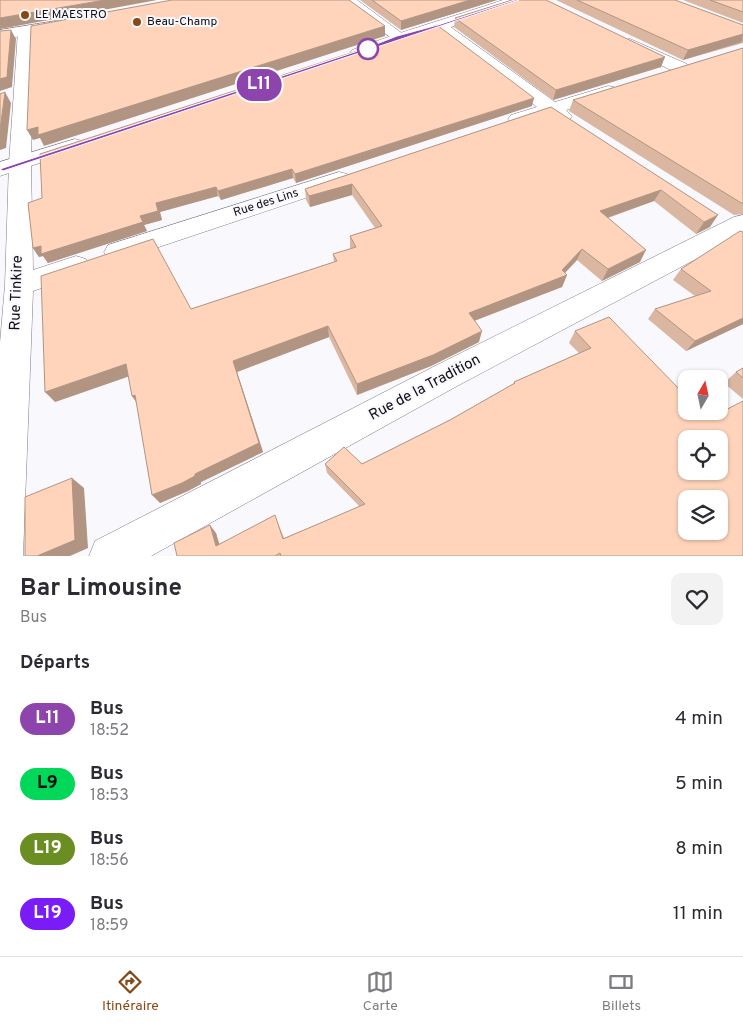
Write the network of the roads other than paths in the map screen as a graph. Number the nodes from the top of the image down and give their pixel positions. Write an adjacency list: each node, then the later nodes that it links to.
1 (348, 0): 7 (street)
2 (517, 0): 4 (street)
3 (84, 20): 5 (street)
4 (440, 26): 7 (street); 11 (street)
5 (13, 33): 15 (street, Rue Tinkire)
6 (614, 36): 9 (street)
7 (399, 37): 8 (street)
8 (345, 57)
9 (653, 77)
10 (625, 86): 11 (street)
11 (550, 109): 12 (street); 13 (street)
12 (503, 124)
13 (575, 125)
14 (94, 139): 15 (street)
15 (10, 166): 18 (street, Rue Tinkire)
16 (360, 172): 18 (street, Rue des Lins)
17 (733, 226): 20 (street, Rue de la Tradition)
18 (19, 285): 19 (street, Rue Tinkire)
19 (2, 556)
20 (110, 556)

